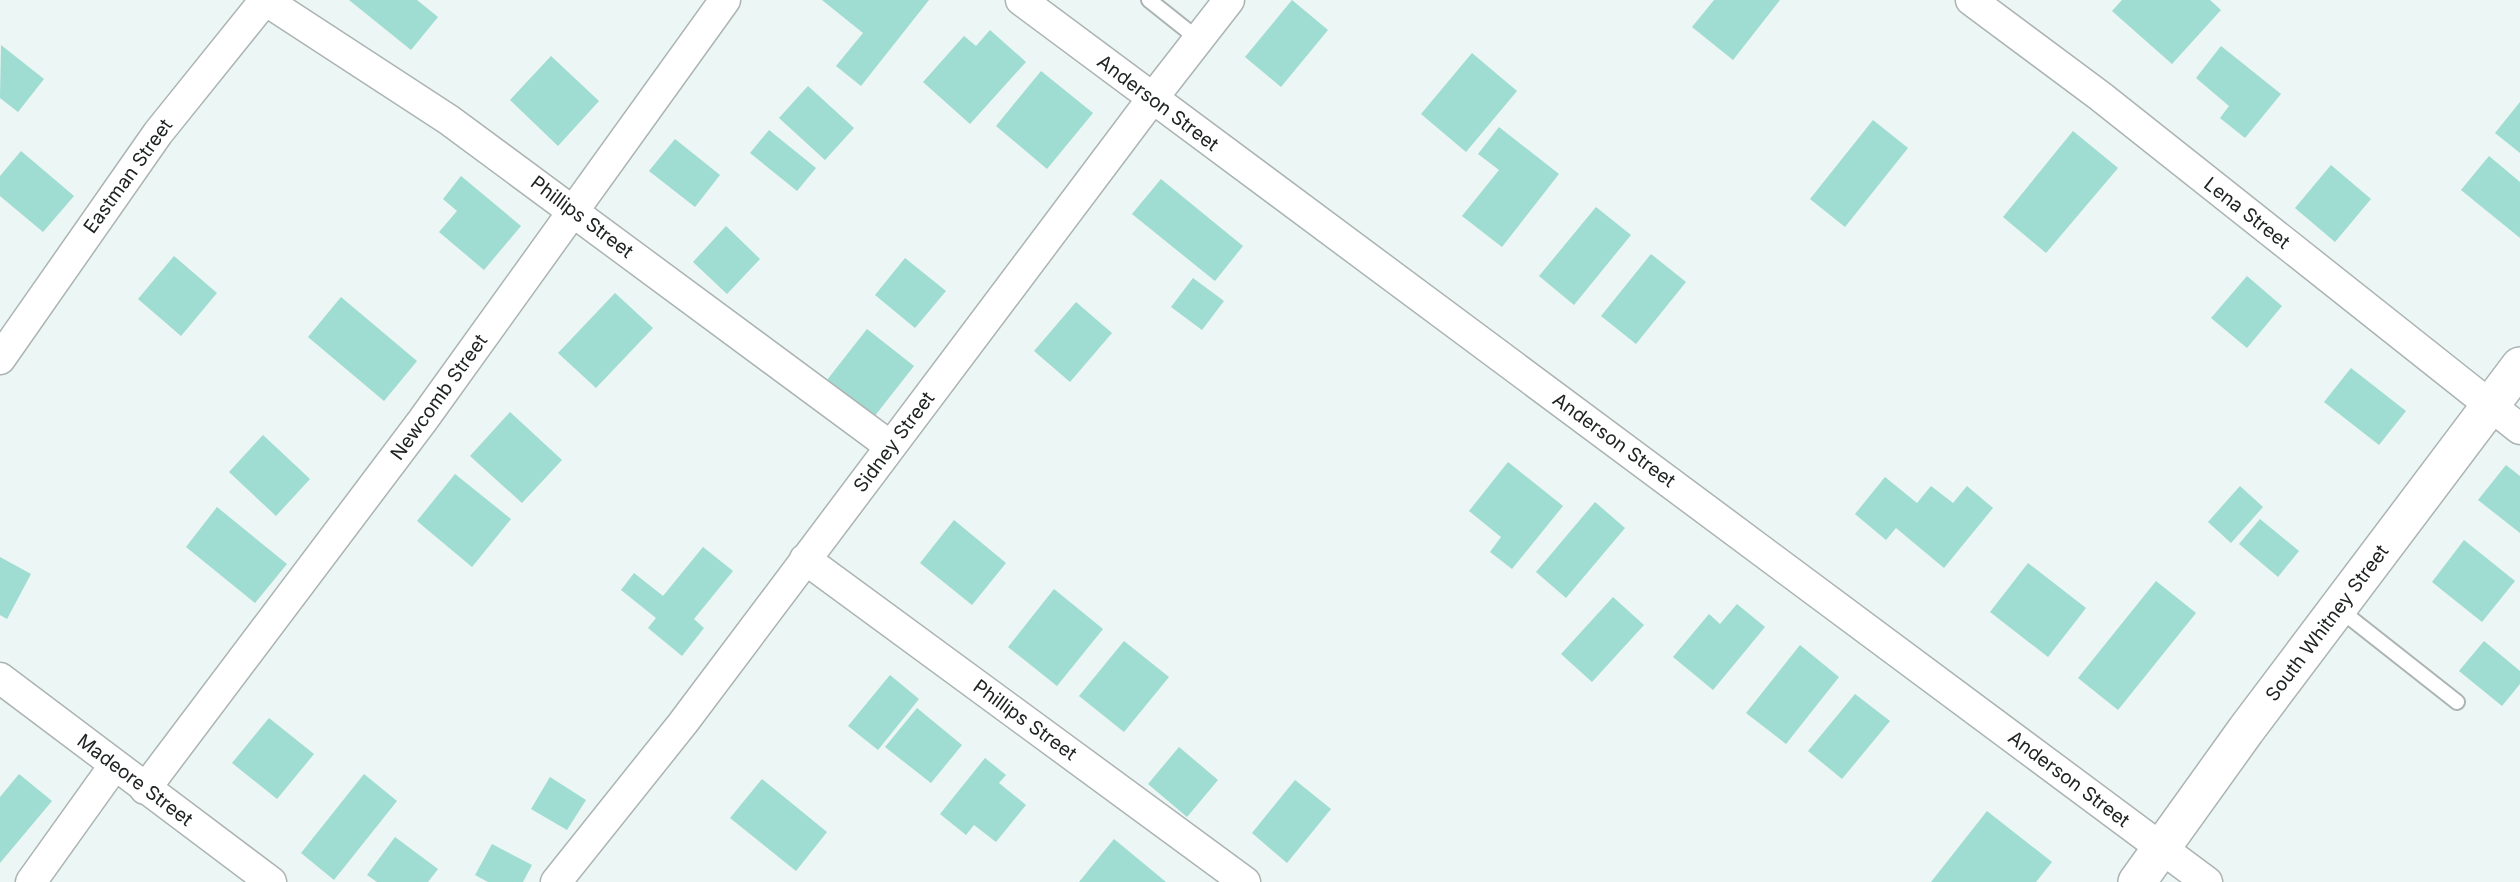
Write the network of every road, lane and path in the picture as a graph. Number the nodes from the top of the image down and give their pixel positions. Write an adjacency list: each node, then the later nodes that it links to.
1 (265, 0): 9 (street, Phillips Street); 10 (street, Eastman Street)
2 (726, 0): 9 (street, Newcomb Street)
3 (1021, 0): 8 (street, Anderson Street)
4 (1150, 0): 7 (lane)
5 (1229, 0): 7 (street, Sidney Street)
6 (1971, 0): 12 (street, Lena Street)
7 (1198, 39): 8 (street, Sidney Street)
8 (1152, 99): 14 (street, Sidney Street); 21 (street, Anderson Street)
9 (575, 211): 14 (street, Phillips Street); 20 (street, Newcomb Street)
10 (0, 359)
11 (2520, 366): 12 (street, South Whitney Street)
12 (2491, 406): 13 (street, Lena Street); 16 (street, South Whitney Street)
13 (2520, 429)
14 (890, 446): 15 (street, Sidney Street)
15 (805, 559): 24 (street, Sidney Street); 25 (street, Phillips Street)
16 (2338, 608): 18 (lane); 21 (street, South Whitney Street)
17 (0, 678): 19 (street, Madeore Street)
18 (2458, 702)
19 (114, 766): 20 (street, Madeore Street); 22 (street)
20 (145, 789): 23 (street, Madeore Street)
21 (2162, 849): 26 (street, South Whitney Street); 27 (street, Anderson Street)
22 (31, 882)
23 (271, 882)
24 (556, 882)
25 (1245, 882)
26 (2137, 882)
27 (2207, 882)

